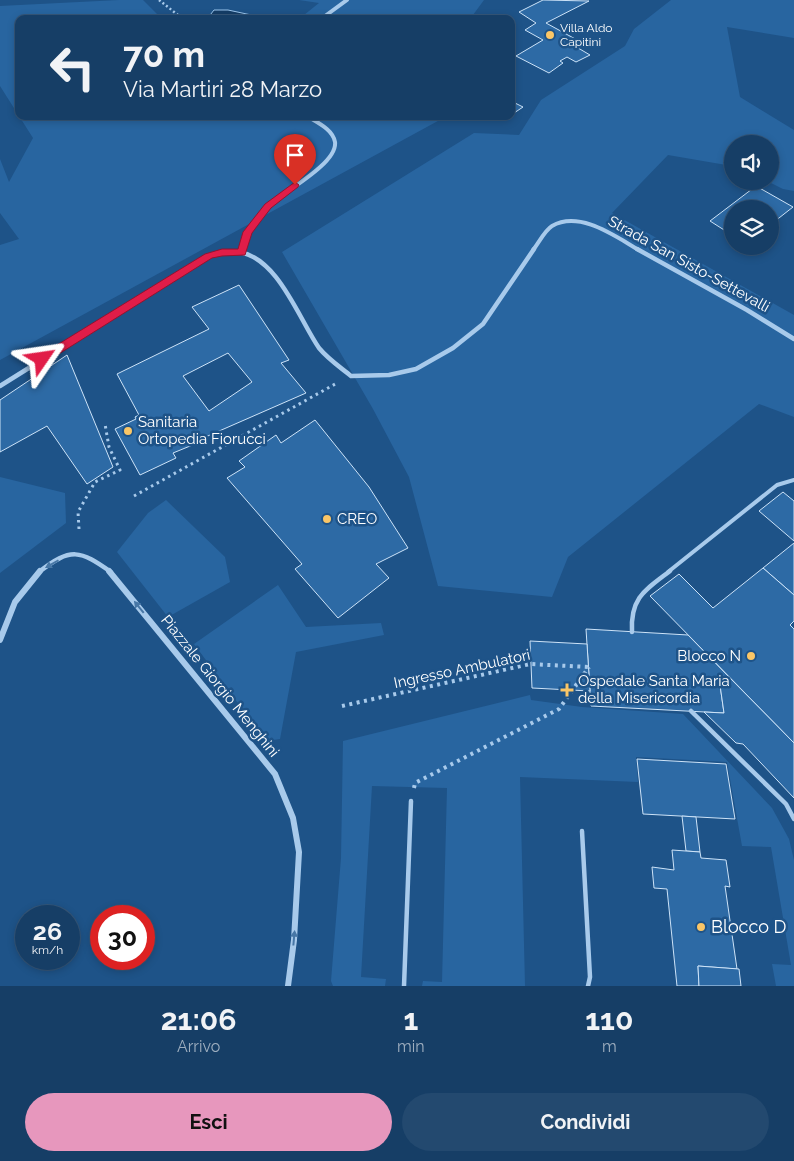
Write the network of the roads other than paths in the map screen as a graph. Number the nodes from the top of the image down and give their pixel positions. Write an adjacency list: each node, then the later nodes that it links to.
1 (347, 0): 2 (street)
2 (326, 15)
3 (313, 120): 4 (street)
4 (242, 252): 5 (street, Strada San Sisto-Settevalli); 6 (street)
5 (794, 339)
6 (0, 386)
7 (794, 480): 8 (lane)
8 (632, 632)
9 (0, 640): 14 (street, Piazzale Giorgio Menghini, one-way to 9)
10 (691, 711): 12 (lane)
11 (411, 801): 15 (lane)
12 (794, 820)
13 (582, 831): 16 (lane)
14 (288, 986)
15 (404, 986)
16 (588, 986)

